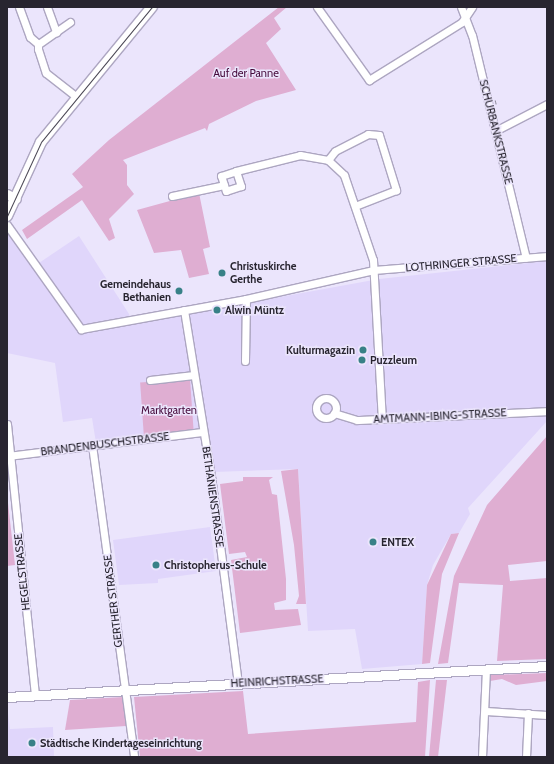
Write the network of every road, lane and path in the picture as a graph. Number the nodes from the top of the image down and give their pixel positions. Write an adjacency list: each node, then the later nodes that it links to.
1 (19, 7): 10 (street)
2 (47, 7): 9 (street)
3 (152, 7): 11 (main road)
4 (317, 7): 7 (street)
5 (461, 7): 7 (street, SCHÜRBANKSTRASSE)
6 (472, 7): 7 (street)
7 (465, 15): 13 (street, SCHÜRBANKSTRASSE)
8 (70, 22): 9 (street)
9 (56, 32): 10 (street)
10 (38, 44): 11 (street)
11 (77, 97): 17 (main road)
12 (547, 104): 13 (street)
13 (495, 130): 23 (street, SCHÜRBANKSTRASSE)
14 (328, 160): 15 (street); 19 (street); 19 (street)
15 (236, 171): 16 (street); 16 (street)
16 (224, 184): 18 (street)
17 (11, 196): 20 (main road)
18 (172, 196)
19 (355, 206): 24 (street)
20 (7, 216)
21 (7, 225): 26 (street, LOTHRINGER STRASSE)
22 (547, 256): 23 (street, LOTHRINGER STRASSE)
23 (526, 258): 24 (street, LOTHRINGER STRASSE)
24 (374, 270): 25 (street, LOTHRINGER STRASSE); 32 (street)
25 (246, 299): 26 (street, LOTHRINGER STRASSE); 27 (street)
26 (184, 310): 28 (street, BETHANIENSTRASSE)
27 (245, 361)
28 (194, 375): 29 (street); 34 (street, BETHANIENSTRASSE)
29 (150, 380)
30 (547, 411): 32 (street, AMTMANN-IBING-STRASSE)
31 (334, 413): 32 (street, AMTMANN-IBING-STRASSE)
32 (382, 419)
33 (7, 424): 36 (street, HEGELSTRASSE)
34 (203, 432): 35 (street, BRANDENBUSCHSTRASSE); 39 (street, BETHANIENSTRASSE)
35 (92, 445): 36 (street, BRANDENBUSCHSTRASSE); 40 (street, GERTHER STRASSE)
36 (8, 456): 41 (street, HEGELSTRASSE)
37 (547, 666): 38 (street, HEINRICHSTRASSE)
38 (486, 670): 39 (street, HEINRICHSTRASSE); 43 (street)
39 (238, 684): 40 (street, HEINRICHSTRASSE)
40 (125, 691): 41 (street, HEINRICHSTRASSE); 46 (street, GERTHER STRASSE)
41 (35, 696): 42 (street, HEINRICHSTRASSE)
42 (7, 697)
43 (486, 711): 44 (street); 47 (street)
44 (528, 713): 45 (street); 48 (street)
45 (547, 715)
46 (134, 757)
47 (482, 757)
48 (526, 757)

